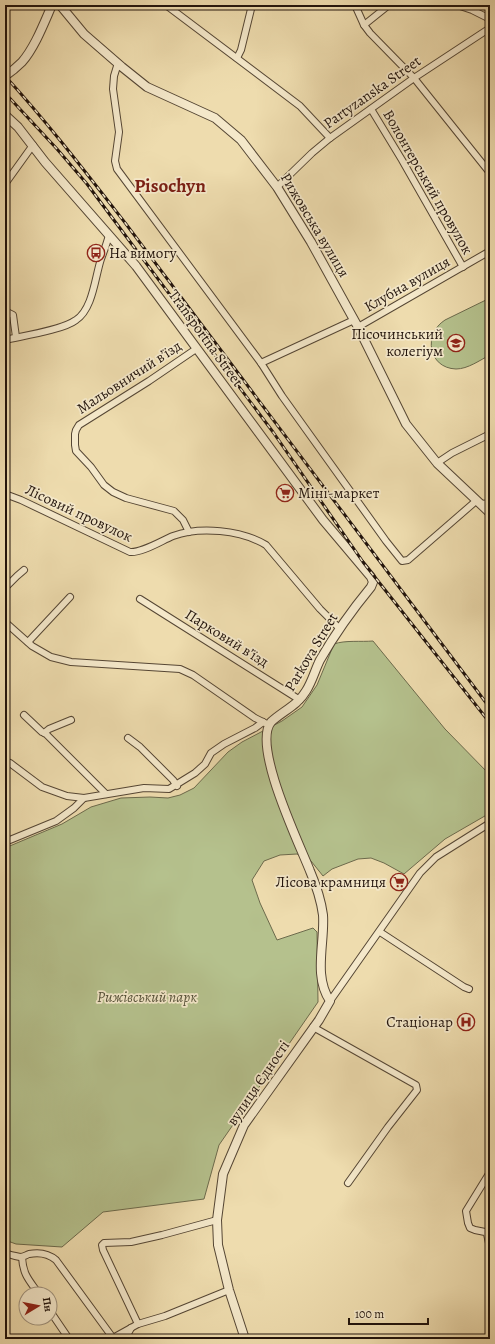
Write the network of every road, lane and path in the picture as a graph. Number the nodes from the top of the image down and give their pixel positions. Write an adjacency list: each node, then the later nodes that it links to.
1 (52, 5): 13 (street)
2 (60, 5): 12 (street, Рижовська вулиця)
3 (166, 5): 11 (street)
4 (252, 5): 11 (street)
5 (355, 5): 9 (street)
6 (389, 5): 9 (street)
7 (457, 5): 8 (street)
8 (490, 19)
9 (364, 25): 14 (street)
10 (490, 28): 14 (street, Partyzanska Street)
11 (237, 58): 17 (street)
12 (118, 64): 21 (street, Рижовська вулиця); 30 (street, Transportna Street)
13 (5, 76)
14 (414, 78): 15 (street, Partyzanska Street); 19 (street)
15 (371, 110): 17 (street, Partyzanska Street); 24 (street, Волонтерський провулок)
16 (6, 116): 18 (street, Transportna Street)
17 (330, 138): 21 (street, Partyzanska Street)
18 (33, 145): 20 (street); 22 (street, Transportna Street)
19 (490, 172)
20 (5, 184)
21 (277, 187): 26 (street, Рижовська вулиця)
22 (109, 235): 27 (street); 29 (street, Transportna Street)
23 (490, 251): 24 (street, Клубна вулиця)
24 (463, 267): 26 (street, Клубна вулиця)
25 (5, 311): 27 (street)
26 (356, 324): 30 (street, Клубна вулиця); 32 (street, Рижовська вулиця)
27 (16, 337): 28 (street)
28 (5, 340)
29 (196, 349): 37 (street, Мальовничий в’їзд); 39 (street, Transportna Street)
30 (261, 363): 34 (street, Transportna Street)
31 (490, 434): 32 (street)
32 (437, 463): 34 (street, Рижовська вулиця)
33 (5, 494): 37 (street, Лісовий провулок)
34 (478, 502): 35 (street); 36 (street, Рижовська вулиця)
35 (490, 503)
36 (490, 513)
37 (189, 532): 44 (street, Лісовий провулок)
38 (24, 570): 40 (street)
39 (371, 587): 44 (street, Parkova Street)
40 (5, 588)
41 (70, 597): 45 (street)
42 (140, 599): 46 (street, Парковий в’їзд)
43 (5, 622): 45 (street)
44 (339, 628): 46 (street, Parkova Street)
45 (28, 642): 49 (street)
46 (300, 700): 49 (street, Parkova Street)
47 (24, 715): 50 (street)
48 (71, 720): 50 (street)
49 (266, 724): 53 (street, Parkova Street); 60 (street)
50 (44, 733): 54 (street)
51 (128, 738): 53 (street)
52 (5, 761): 55 (street)
53 (176, 786): 54 (street, Parkova Street)
54 (106, 794): 55 (street, Parkova Street)
55 (84, 798): 57 (street)
56 (490, 823): 58 (street, вулиця Єдності)
57 (5, 842)
58 (380, 932): 59 (street); 60 (street, вулиця Єдності)
59 (470, 989)
60 (330, 1001): 61 (street, вулиця Єдності)
61 (313, 1027): 63 (street); 64 (street, вулиця Єдності)
62 (490, 1172): 65 (street)
63 (348, 1183)
64 (217, 1220): 69 (street, вулиця Єдності); 71 (street)
65 (490, 1248)
66 (5, 1253): 67 (street)
67 (22, 1257): 68 (street); 73 (street)
68 (33, 1286)
69 (229, 1290): 71 (street); 76 (street, вулиця Єдності)
70 (58, 1323): 74 (street)
71 (138, 1324): 72 (street)
72 (131, 1328): 73 (street); 75 (street)
73 (112, 1338)
74 (69, 1339)
75 (125, 1339)
76 (245, 1339)

